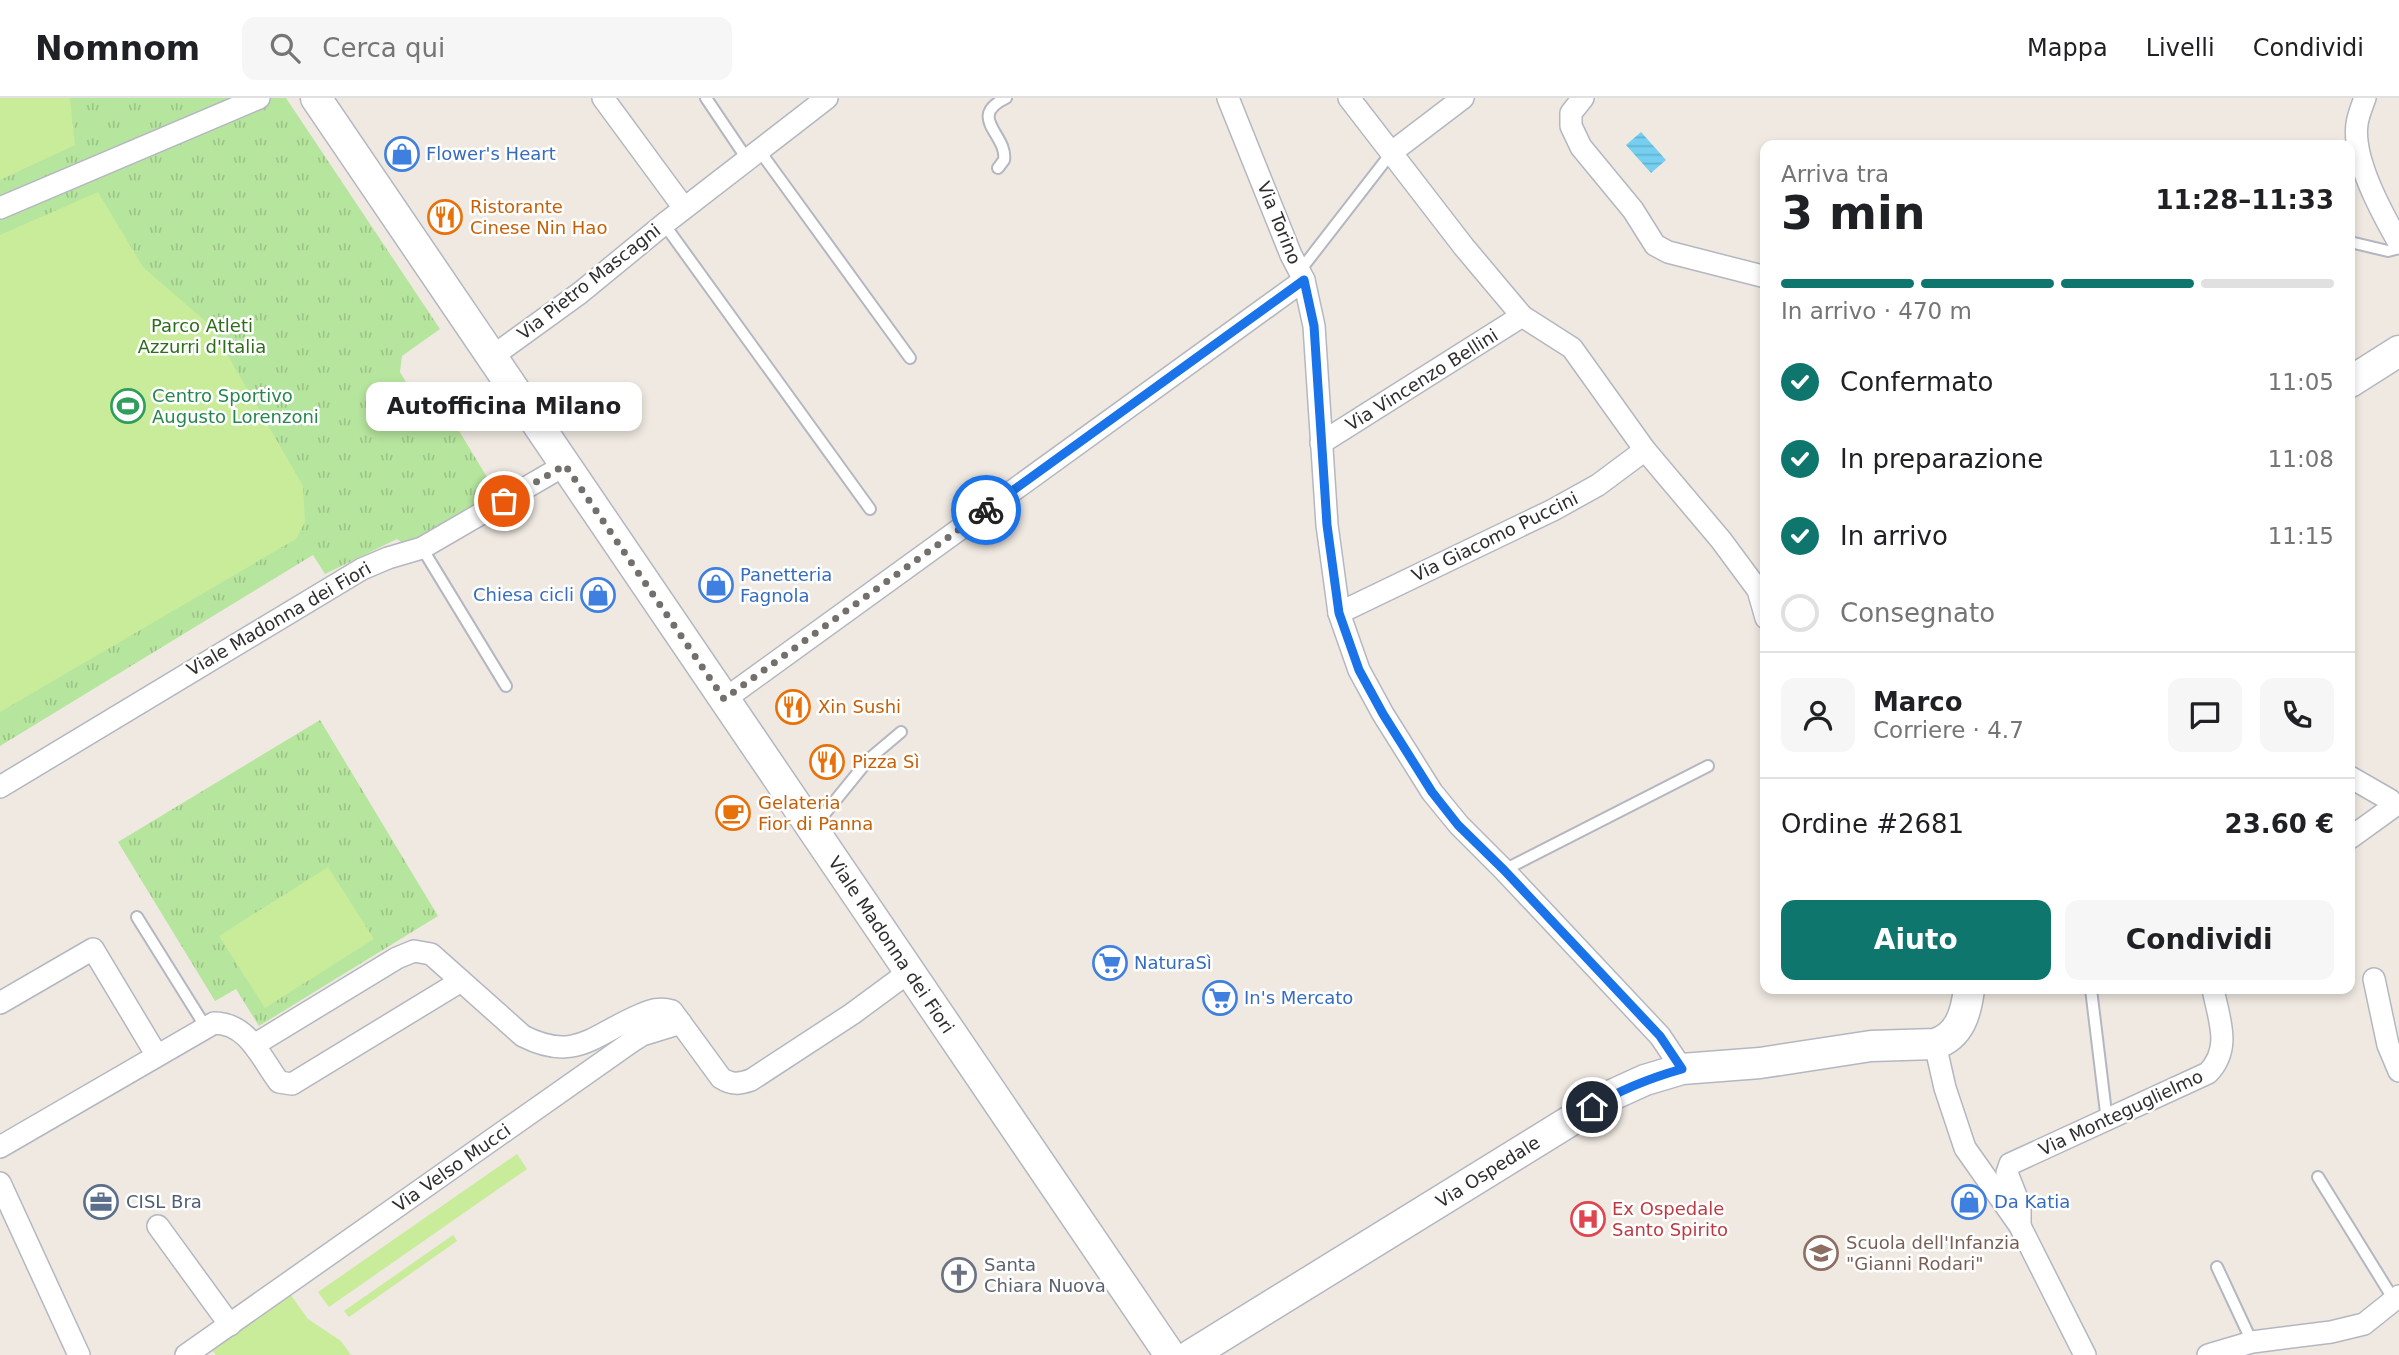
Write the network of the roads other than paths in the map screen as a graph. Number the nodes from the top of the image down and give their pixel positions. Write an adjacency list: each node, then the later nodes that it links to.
1 (258, 98): 16 (street)
2 (316, 98): 26 (main road, Viale Madonna dei Fiori)
3 (603, 98): 17 (street)
4 (706, 98): 14 (lane)
5 (827, 98): 12 (street, Via Pietro Mascagni)
6 (1006, 98): 15 (lane)
7 (1228, 98): 23 (street, Via Torino)
8 (1349, 98): 13 (street)
9 (1463, 98): 13 (street)
10 (1583, 98): 22 (street)
11 (2365, 98): 20 (street)
12 (804, 105): 14 (street, Via Pietro Mascagni)
13 (1392, 152): 23 (lane); 24 (street)
14 (753, 155): 17 (street, Via Pietro Mascagni); 27 (lane)
15 (998, 168)
16 (0, 208)
17 (684, 208): 18 (street, Via Pietro Mascagni)
18 (664, 224): 26 (street, Via Pietro Mascagni); 32 (lane)
19 (2355, 243): 21 (lane)
20 (2399, 243)
21 (2399, 248)
22 (1760, 275)
23 (1302, 276): 29 (street, Via Torino); 37 (street)
24 (1522, 316): 29 (street, Via Vincenzo Bellini); 30 (street)
25 (2399, 351): 28 (main road)
26 (493, 356): 31 (main road, Viale Madonna dei Fiori)
27 (910, 358)
28 (2355, 379)
29 (1321, 443): 35 (street, Via Torino)
30 (1645, 450): 34 (street); 35 (street, Via Giacomo Puccini)
31 (565, 465): 33 (street, Viale Madonna dei Fiori); 37 (main road, Viale Madonna dei Fiori)
32 (870, 509)
33 (422, 548): 36 (lane); 41 (street, Viale Madonna dei Fiori)
34 (1760, 597)
35 (1339, 613): 44 (street, Via Torino)
36 (506, 686)
37 (724, 699): 42 (main road, Viale Madonna dei Fiori)
38 (901, 732): 42 (lane)
39 (1708, 766): 44 (lane)
40 (2355, 780): 43 (street)
41 (0, 787)
42 (812, 828): 46 (main road, Viale Madonna dei Fiori)
43 (2355, 834)
44 (1504, 870): 58 (street, Via Torino)
45 (137, 917): 54 (lane)
46 (909, 972): 53 (street); 72 (main road, Viale Madonna dei Fiori)
47 (2374, 979): 59 (street)
48 (461, 981): 53 (street); 56 (street); 56 (street)
49 (1968, 994): 55 (main road)
50 (2092, 994): 60 (lane)
51 (2214, 994): 60 (street, Via Monteguglielmo)
52 (0, 1003): 57 (street)
53 (681, 1023): 68 (street, Via Velso Mucci)
54 (205, 1026): 56 (street); 57 (street)
55 (1935, 1044): 58 (main road, Via Ospedale); 65 (street)
56 (254, 1045)
57 (156, 1054): 61 (street)
58 (1682, 1069): 73 (main road, Via Ospedale)
59 (2399, 1071)
60 (2107, 1121): 65 (street, Via Monteguglielmo)
61 (0, 1147)
62 (2318, 1177): 67 (lane)
63 (0, 1183): 70 (street)
64 (158, 1226): 68 (street)
65 (2020, 1226): 74 (street)
66 (2217, 1267): 69 (lane)
67 (2396, 1298): 69 (street)
68 (230, 1325): 71 (street, Via Velso Mucci)
69 (2252, 1342): 75 (street)
70 (79, 1355)
71 (186, 1355)
72 (1170, 1355)
73 (1191, 1355)
74 (2085, 1355)
75 (2208, 1355)

